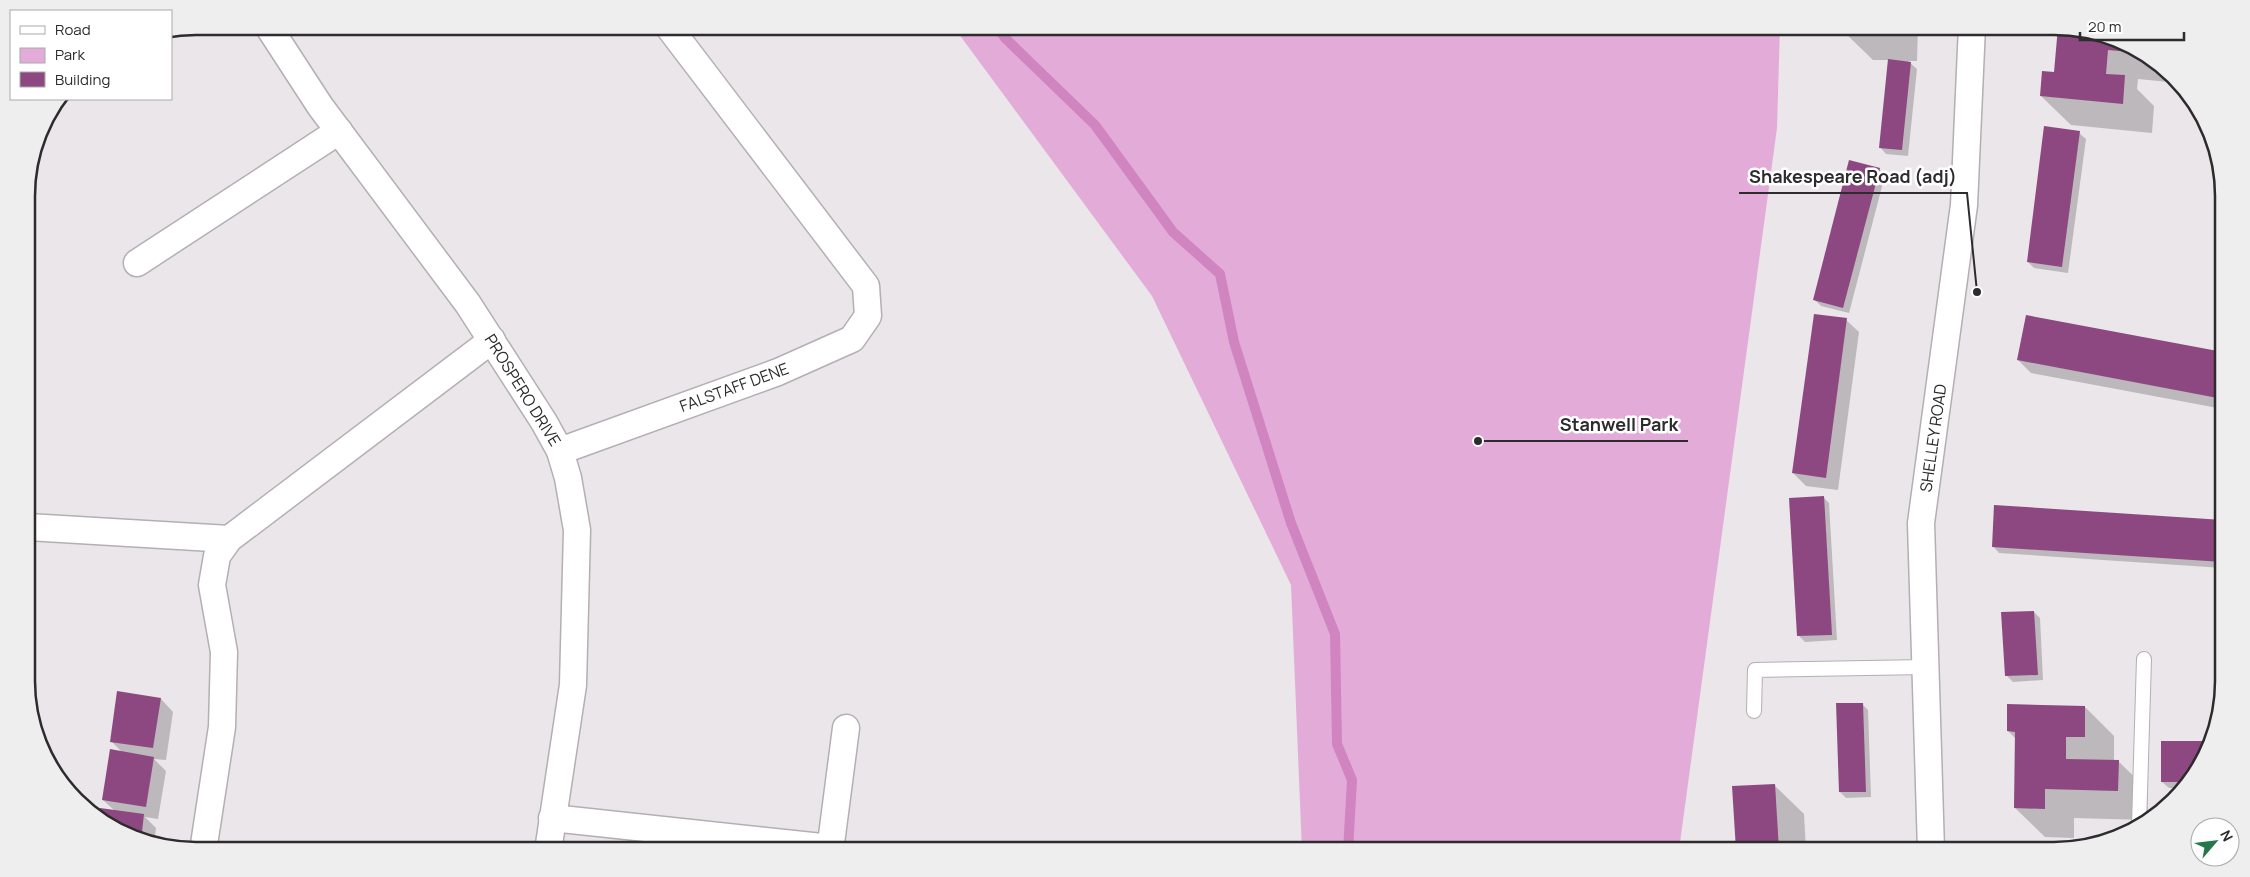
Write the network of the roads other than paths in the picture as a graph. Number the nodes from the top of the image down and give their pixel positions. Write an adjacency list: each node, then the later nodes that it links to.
1 (274, 35): 4 (street, PROSPERO DRIVE)
2 (675, 35): 7 (street, FALSTAFF DENE)
3 (1972, 35): 11 (street, SHELLEY ROAD)
4 (339, 131): 5 (street); 6 (street, PROSPERO DRIVE)
5 (137, 263)
6 (492, 340): 7 (street, PROSPERO DRIVE); 9 (street)
7 (560, 451): 15 (street, PROSPERO DRIVE)
8 (35, 527): 9 (street)
9 (229, 539): 16 (street)
10 (2144, 659): 14 (lane)
11 (1926, 667): 12 (lane); 20 (street, SHELLEY ROAD)
12 (1754, 711)
13 (846, 728): 19 (street)
14 (2139, 817)
15 (552, 818): 17 (street, PROSPERO DRIVE); 18 (street)
16 (205, 842)
17 (549, 842)
18 (768, 842)
19 (832, 842)
20 (1931, 842)

